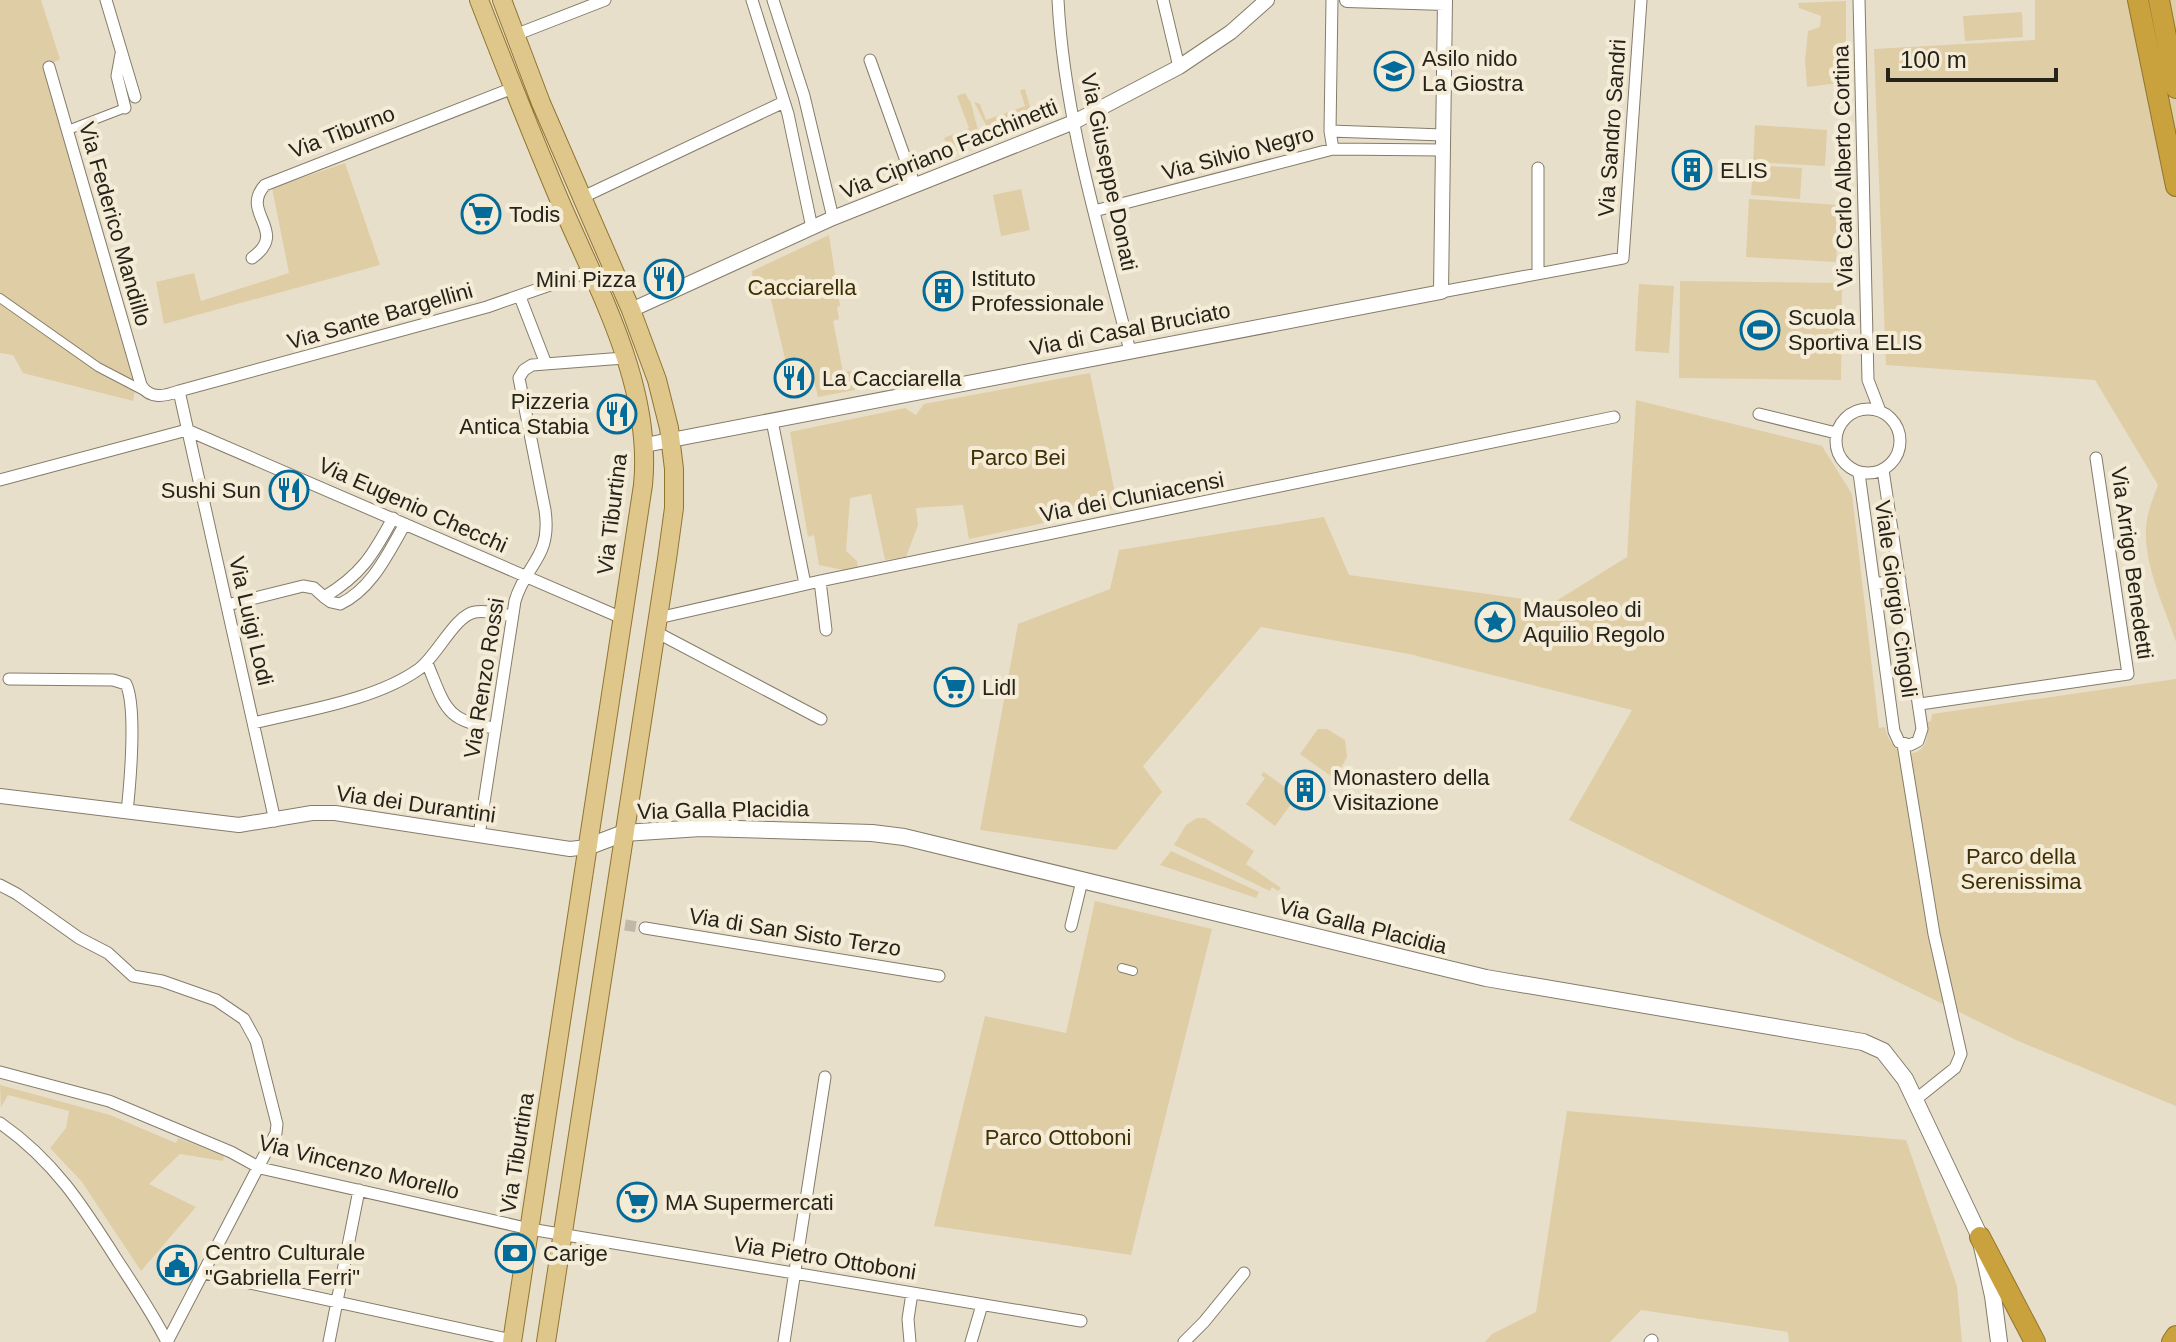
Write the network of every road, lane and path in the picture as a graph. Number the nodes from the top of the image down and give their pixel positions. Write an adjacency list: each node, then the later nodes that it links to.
1 (106, 0): 18 (street)
2 (479, 0): 22 (main road, Via Tiburtina)
3 (502, 0): 17 (main road)
4 (605, 0): 17 (street)
5 (752, 0): 25 (street)
6 (773, 0): 39 (street)
7 (1058, 0): 29 (street, Via Giuseppe Donati)
8 (1163, 0): 21 (street)
9 (1267, 0): 21 (street, Via Cipriano Facchinetti)
10 (1332, 0): 31 (street)
11 (1347, 0): 16 (street)
12 (1641, 0): 42 (street, Via Sandro Sandri)
13 (1859, 0): 53 (street, Via Carlo Alberto Cortina)
14 (2138, 0): 36 (highway)
15 (2159, 0): 23 (highway)
16 (1445, 1): 32 (street)
17 (515, 35): 26 (main road)
18 (122, 52): 24 (street); 27 (street)
19 (870, 60): 35 (street)
20 (49, 67): 30 (street, Via Federico Mandillo)
21 (1179, 67): 29 (street, Via Cipriano Facchinetti)
22 (513, 88): 28 (main road, Via Tiburtina); 41 (street, Via Tiburno)
23 (2176, 88)
24 (135, 97)
25 (784, 102): 37 (street); 40 (street)
26 (541, 103): 28 (street); 37 (main road)
27 (125, 108): 30 (street)
28 (523, 111): 43 (main road, Via Tiburtina)
29 (1074, 122): 35 (street, Via Cipriano Facchinetti); 38 (street, Via Giuseppe Donati)
30 (68, 130): 55 (street, Via Federico Mandillo)
31 (1330, 131): 32 (street, Via Silvio Negro); 33 (street)
32 (1443, 142): 33 (street, Via Silvio Negro); 45 (street)
33 (1333, 149): 38 (street, Via Silvio Negro)
34 (1538, 168): 44 (street)
35 (915, 186): 39 (street, Via Cipriano Facchinetti)
36 (2176, 186)
37 (583, 197): 48 (main road)
38 (1094, 211): 49 (street, Via Giuseppe Donati)
39 (833, 218): 40 (street, Via Cipriano Facchinetti)
40 (812, 228): 48 (street, Via Cipriano Facchinetti)
41 (252, 258)
42 (1623, 258): 44 (street, Via di Casal Bruciato)
43 (590, 271): 46 (street, Via Sante Bargellini); 50 (main road, Via Tiburtina)
44 (1538, 273): 45 (street, Via di Casal Bruciato)
45 (1441, 292): 49 (street, Via di Casal Bruciato)
46 (520, 297): 51 (street); 56 (street, Via Sante Bargellini)
47 (0, 298): 55 (street)
48 (631, 310): 52 (main road)
49 (1130, 351): 61 (street, Via di Casal Bruciato)
50 (624, 358): 51 (street); 54 (main road, Via Tiburtina)
51 (546, 364): 72 (street, Via Renzo Rossi)
52 (657, 380): 54 (street); 64 (main road)
53 (1868, 380): 57 (street, Via Carlo Alberto Cortina); 58 (street, Via Carlo Alberto Cortina)
54 (633, 386): 65 (main road, Via Tiburtina)
55 (145, 391): 56 (street, Via Sante Bargellini)
56 (179, 391): 62 (street, Via Luigi Lodi)
57 (1857, 410): 58 (street); 63 (street, Via Carlo Alberto Cortina)
58 (1880, 411): 67 (street, Via Carlo Alberto Cortina)
59 (1759, 414): 63 (street)
60 (1614, 417): 74 (street, Via dei Cluniacensi)
61 (772, 421): 64 (street, Via di Casal Bruciato); 75 (street)
62 (187, 430): 69 (street); 70 (street, Via Eugenio Checchi); 78 (street, Via Luigi Lodi)
63 (1836, 433): 68 (street)
64 (671, 440): 65 (street, Via di Casal Bruciato); 81 (main road)
65 (645, 445): 80 (main road, Via Tiburtina)
66 (2096, 458): 85 (street, Via Arrigo Benedetti)
67 (1883, 470): 68 (street); 73 (street)
68 (1859, 473): 76 (street, Viale Giorgio Cingoli)
69 (0, 480)
70 (393, 518): 71 (street, Via Eugenio Checchi); 77 (street)
71 (405, 524): 72 (street, Via Eugenio Checchi); 77 (street)
72 (526, 577): 79 (street, Via Renzo Rossi); 80 (street, Via Eugenio Checchi)
73 (1900, 580): 76 (street); 85 (street)
74 (820, 581): 75 (street, Via dei Cluniacensi); 82 (street)
75 (805, 584): 81 (street, Via dei Cluniacensi)
76 (1874, 584): 89 (street, Viale Giorgio Cingoli)
77 (324, 597): 78 (street)
78 (227, 605): 87 (street, Via Luigi Lodi)
79 (512, 616): 83 (street); 88 (street, Via Renzo Rossi)
80 (622, 618): 95 (main road, Via Tiburtina)
81 (657, 625): 86 (street); 93 (main road)
82 (826, 630)
83 (427, 663): 87 (street); 88 (street)
84 (9, 679): 91 (street)
85 (1920, 704): 89 (street)
86 (821, 719)
87 (254, 723): 92 (street, Via Luigi Lodi)
88 (495, 728): 94 (street, Via Renzo Rossi)
89 (1903, 744): 105 (street)
90 (0, 796): 91 (street, Via dei Durantini)
91 (127, 812): 92 (street, Via dei Durantini)
92 (275, 821): 94 (street, Via dei Durantini)
93 (624, 833): 95 (main road); 96 (main road, Via Galla Placidia); 110 (main road)
94 (479, 835): 95 (street, Via dei Durantini)
95 (587, 847): 109 (main road, Via Tiburtina)
96 (1082, 881): 98 (street); 105 (main road, Via Galla Placidia)
97 (0, 885): 107 (street)
98 (1071, 926)
99 (645, 928): 102 (street, Via di San Sisto Terzo)
100 (1122, 968): 101 (street)
101 (1133, 971)
102 (939, 976)
103 (0, 1072): 107 (street, Via Vincenzo Morello)
104 (825, 1077): 114 (street)
105 (1915, 1100): 111 (main road, Via Galla Placidia)
106 (0, 1123): 121 (street)
107 (260, 1168): 108 (street, Via Vincenzo Morello); 112 (street)
108 (359, 1190): 109 (street, Via Vincenzo Morello); 116 (street)
109 (530, 1229): 110 (street, Via Tiburtina); 120 (main road, Via Tiburtina)
110 (562, 1235): 114 (street, Via Pietro Ottoboni); 123 (main road)
111 (1980, 1237): 128 (main road, Via Galla Placidia); 129 (highway)
112 (204, 1273): 116 (street); 121 (street)
113 (1244, 1273): 127 (street)
114 (796, 1275): 115 (street, Via Pietro Ottoboni); 124 (street)
115 (912, 1293): 117 (street, Via Pietro Ottoboni); 125 (street)
116 (337, 1302): 120 (street); 122 (street)
117 (982, 1305): 118 (street, Via Pietro Ottoboni); 126 (street)
118 (1081, 1321)
119 (2176, 1336): 130 (highway)
120 (512, 1341)
121 (167, 1342)
122 (329, 1342)
123 (546, 1342)
124 (784, 1342)
125 (910, 1342)
126 (971, 1342)
127 (1184, 1342)
128 (1999, 1342)
129 (2035, 1342)
130 (2172, 1342)

